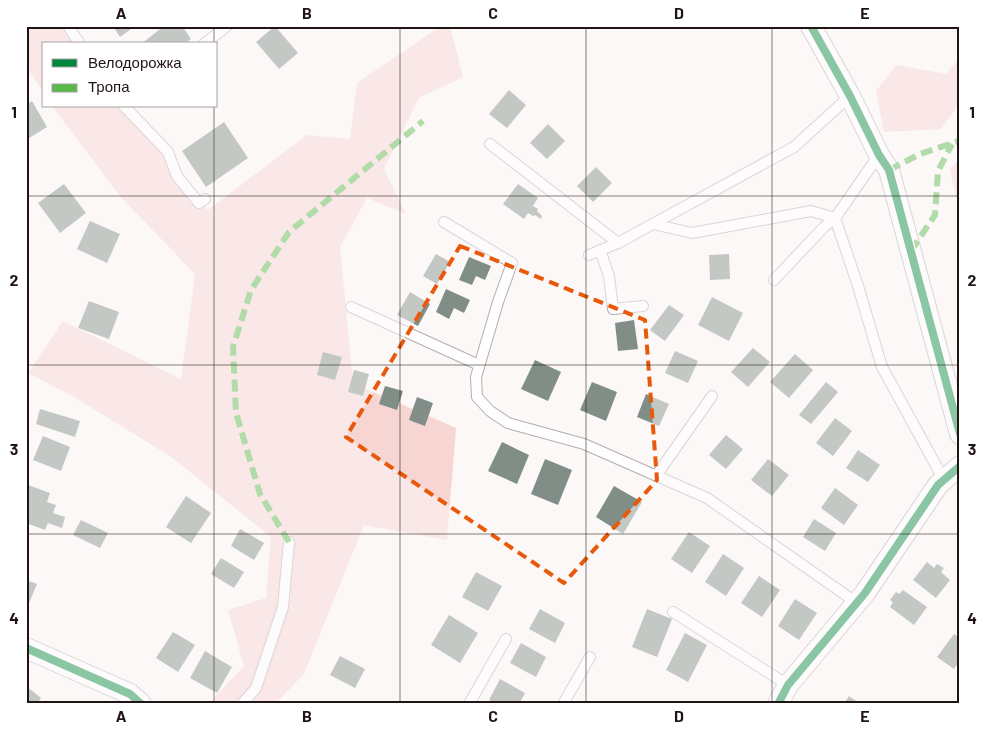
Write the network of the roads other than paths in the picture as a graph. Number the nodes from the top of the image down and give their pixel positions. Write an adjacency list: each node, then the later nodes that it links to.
1 (68, 26): 4 (lane)
2 (228, 26): 5 (lane)
3 (811, 26): 6 (street)
4 (79, 42)
5 (207, 42)
6 (850, 96): 9 (street); 13 (lane)
7 (126, 108): 10 (lane)
8 (490, 144): 14 (lane)
9 (879, 155): 11 (lane); 22 (street)
10 (205, 199)
11 (834, 218): 13 (lane); 17 (lane); 25 (lane)
12 (444, 222): 20 (lane)
13 (653, 224): 14 (lane)
14 (618, 243): 15 (lane)
15 (600, 250): 16 (lane); 18 (lane)
16 (589, 255)
17 (774, 280)
18 (643, 306)
19 (351, 307): 20 (lane)
20 (479, 365): 24 (lane)
21 (712, 396): 24 (lane)
22 (960, 434)
23 (960, 466): 25 (street)
24 (656, 476): 27 (lane)
25 (944, 480): 27 (street)
26 (289, 542): 34 (lane)
27 (857, 603): 32 (street)
28 (673, 612): 32 (lane)
29 (506, 639): 35 (lane)
30 (26, 648): 33 (street)
31 (590, 657): 36 (lane)
32 (788, 685): 37 (street)
33 (141, 704)
34 (242, 704)
35 (469, 704)
36 (563, 704)
37 (778, 704)

